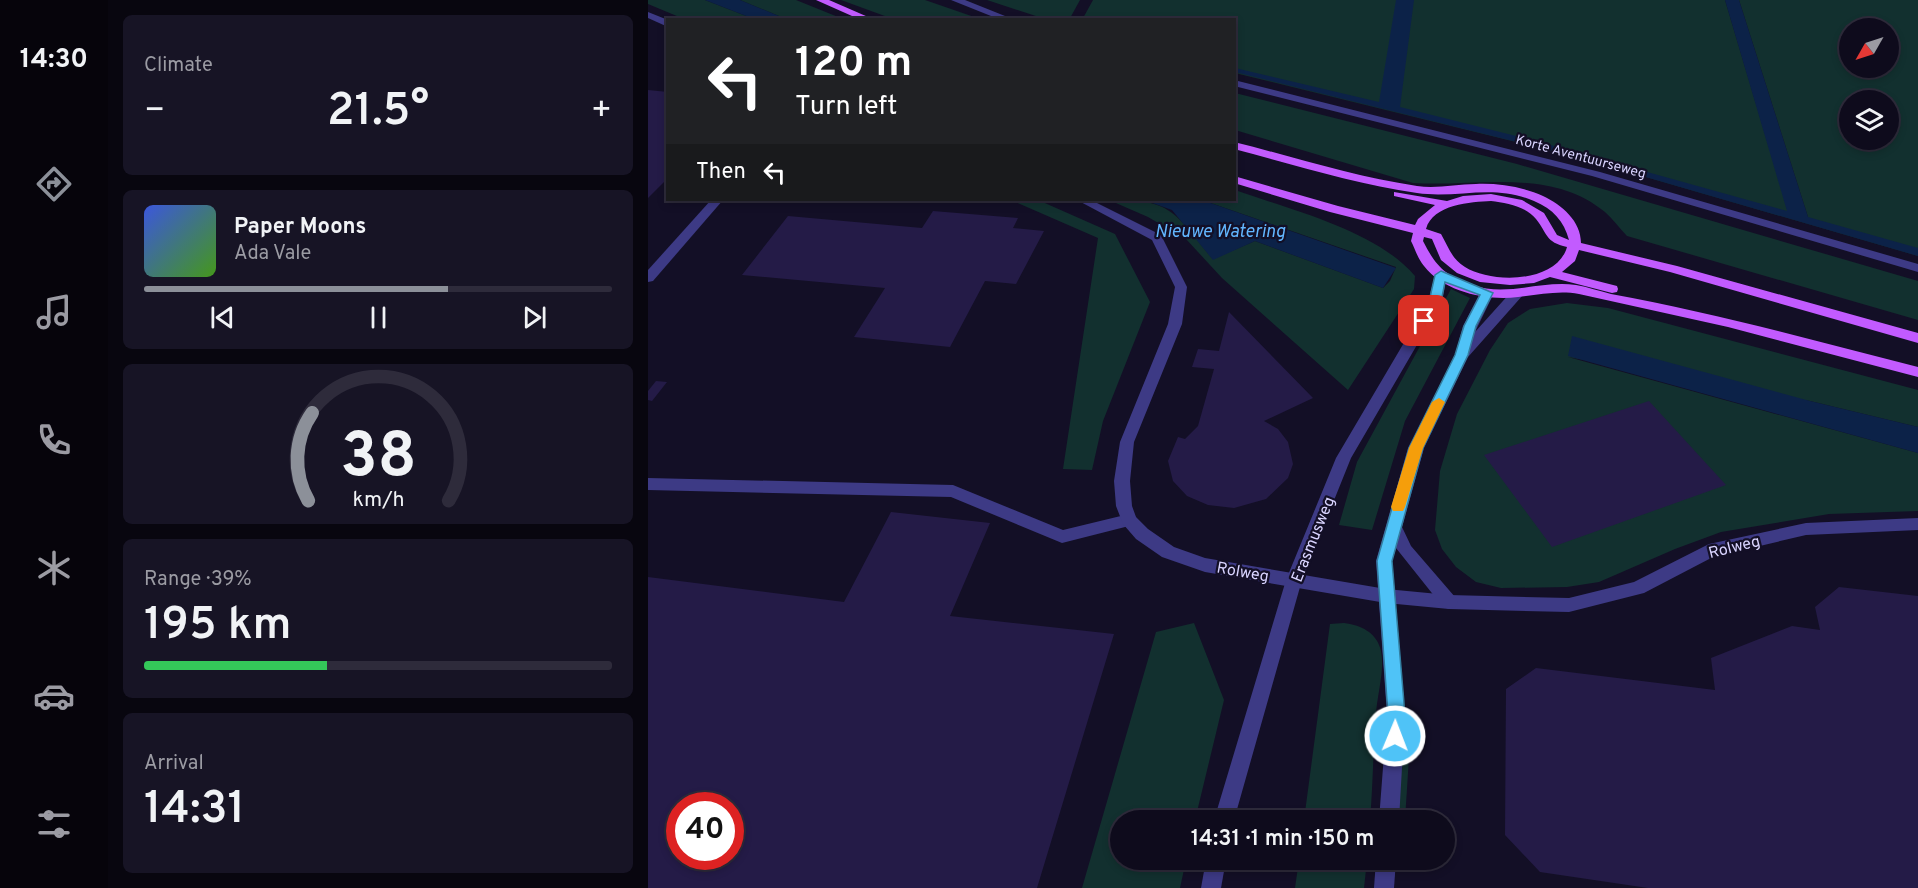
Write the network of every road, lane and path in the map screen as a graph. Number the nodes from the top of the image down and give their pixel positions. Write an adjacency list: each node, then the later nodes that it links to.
1 (820, 0): 4 (main road)
2 (956, 0): 5 (street)
3 (648, 15): 6 (street)
4 (866, 18)
5 (1006, 18)
6 (666, 23)
7 (1236, 84): 17 (street, Korte Aventuurseweg)
8 (1236, 146): 9 (main road)
9 (1357, 178): 13 (main road); 14 (main road)
10 (1236, 180): 15 (main road)
11 (716, 201): 21 (street)
12 (1085, 201): 30 (street)
13 (1445, 204): 15 (main road); 16 (main road)
14 (1572, 230): 16 (main road); 18 (main road)
15 (1418, 236): 20 (main road); 22 (main road)
16 (1575, 246): 18 (main road); 19 (main road)
17 (1918, 268)
18 (1673, 269): 26 (main road)
19 (1549, 273): 22 (main road); 25 (main road)
20 (1441, 275): 23 (main road); 33 (street, Erasmusweg)
21 (648, 278)
22 (1497, 281): 23 (main road)
23 (1487, 293): 24 (main road); 27 (street)
24 (1516, 296): 25 (main road); 27 (street)
25 (1651, 304): 28 (main road)
26 (1918, 338)
27 (1462, 355): 32 (street)
28 (1918, 372)
29 (648, 484): 30 (street)
30 (1129, 520): 33 (street, Rolweg)
31 (1918, 524): 35 (street, Rolweg)
32 (1393, 525): 34 (street); 35 (street)
33 (1294, 580): 34 (street, Rolweg); 36 (street, Erasmusweg)
34 (1386, 596): 35 (street, Rolweg); 37 (street)
35 (1449, 602)
36 (1227, 810)
37 (1390, 810)
38 (1214, 870): 40 (street)
39 (1385, 870): 41 (street)
40 (1211, 888)
41 (1384, 888)

